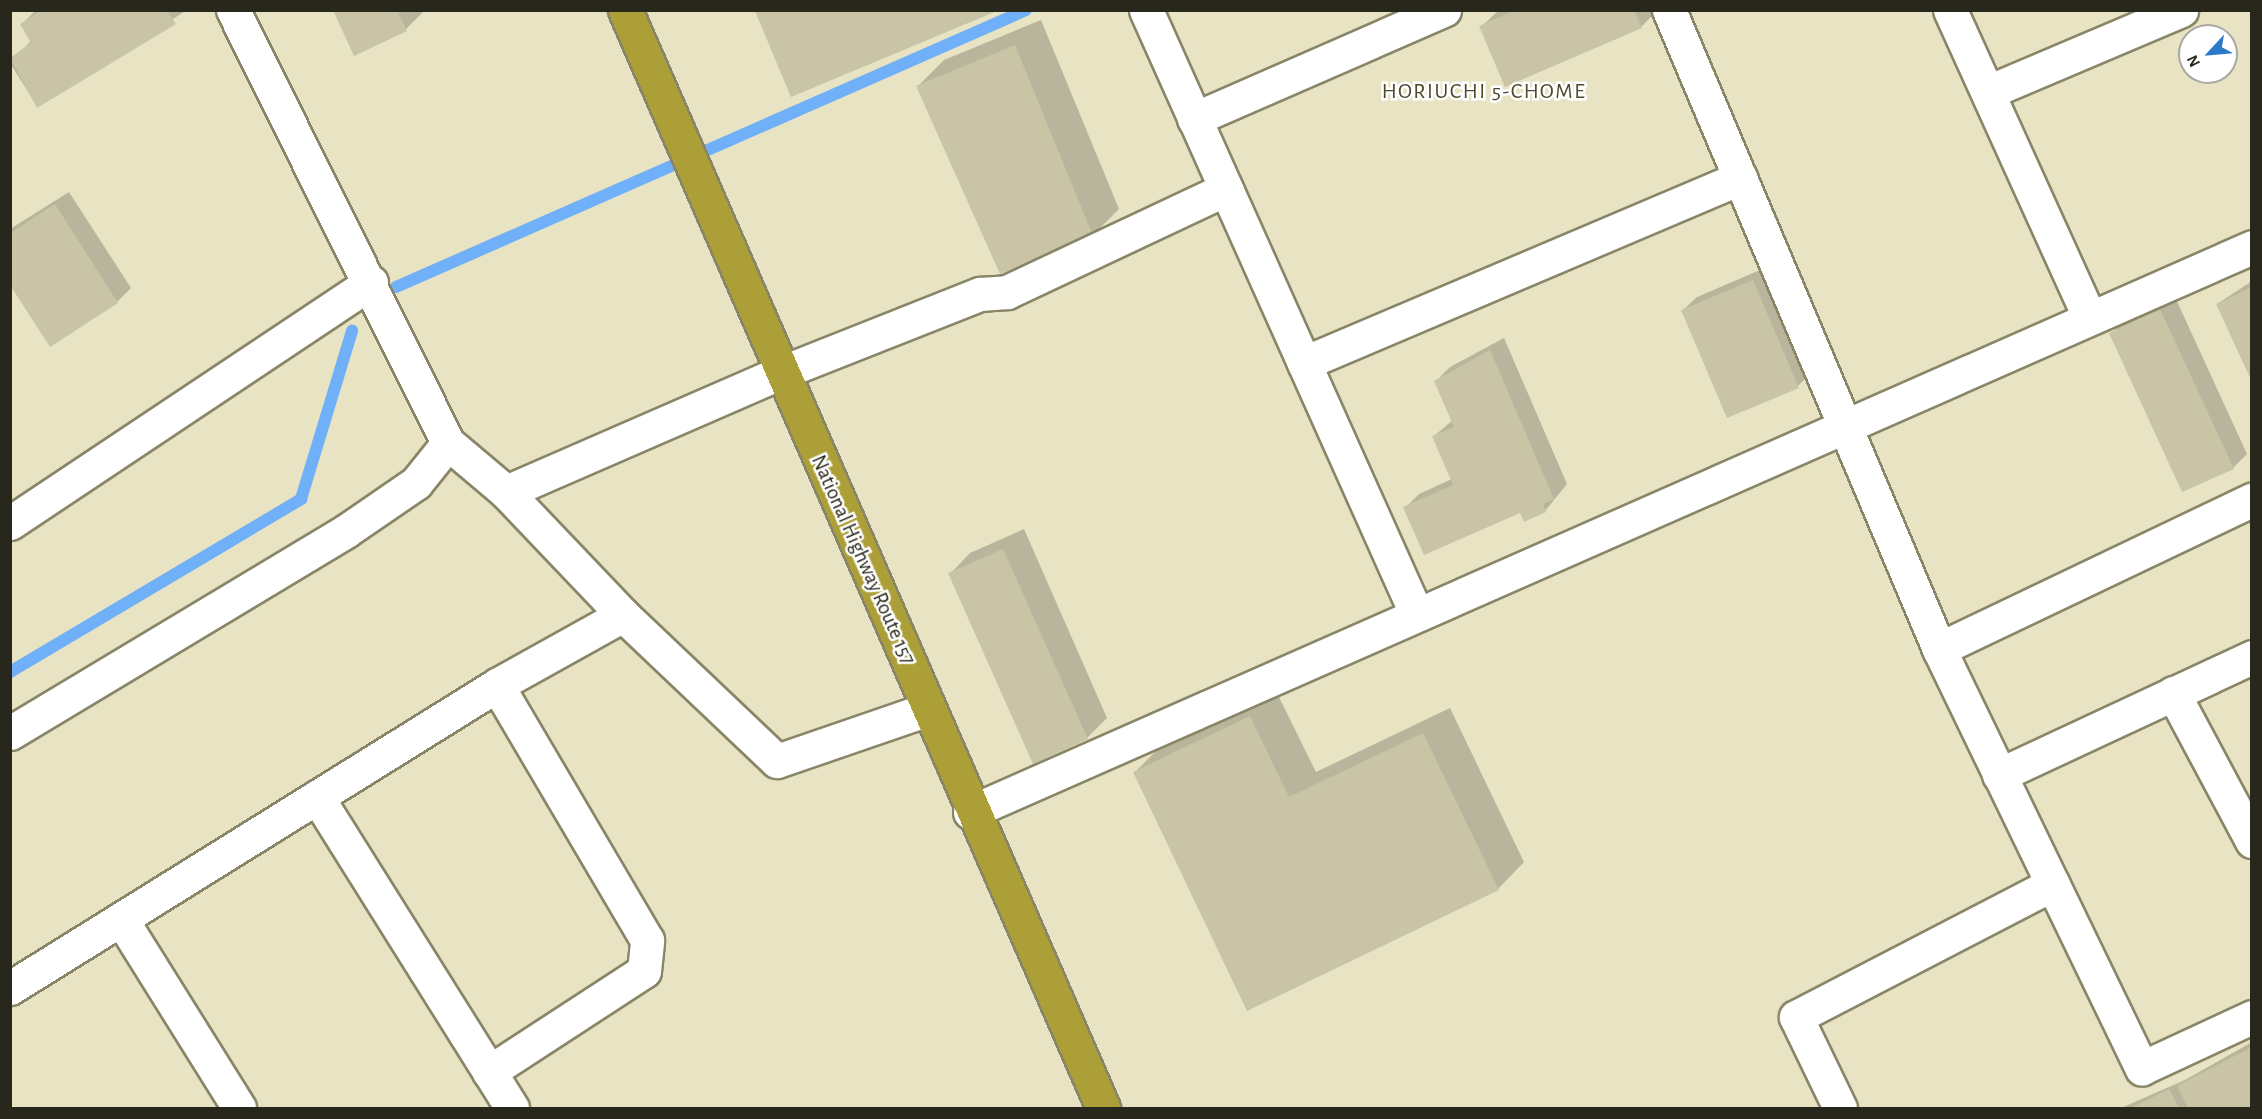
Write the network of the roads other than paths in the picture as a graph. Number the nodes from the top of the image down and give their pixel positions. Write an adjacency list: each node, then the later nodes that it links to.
1 (233, 10): 13 (street)
2 (625, 10): 16 (highway, National Highway Route 157)
3 (1146, 10): 9 (street)
4 (1444, 10): 9 (street)
5 (1669, 10): 10 (street)
6 (1950, 10): 8 (street)
7 (2181, 10): 8 (street)
8 (1988, 92): 14 (street)
9 (1194, 119): 11 (street)
10 (1740, 177): 15 (street); 17 (street)
11 (1226, 189): 15 (street); 16 (street)
12 (2252, 247): 14 (street)
13 (371, 282): 18 (street); 21 (street)
14 (2090, 318): 17 (street)
15 (1304, 363): 22 (street)
16 (780, 373): 19 (street); 28 (highway, National Highway Route 157)
17 (1844, 425): 22 (street); 24 (street)
18 (448, 443): 19 (street); 29 (street)
19 (506, 492): 23 (street)
20 (2252, 500): 24 (street)
21 (11, 521)
22 (1416, 613): 32 (street)
23 (623, 615): 26 (street); 28 (street)
24 (1939, 649): 30 (street)
25 (2252, 657): 27 (street)
26 (497, 685): 31 (street); 38 (street)
27 (2173, 693): 30 (street); 33 (street)
28 (928, 709): 32 (highway, National Highway Route 157)
29 (10, 733)
30 (1999, 775): 34 (street)
31 (317, 797): 35 (street); 38 (street)
32 (970, 812): 41 (highway, National Highway Route 157)
33 (2252, 842)
34 (2052, 884): 37 (street); 42 (street)
35 (121, 919): 36 (street); 39 (street)
36 (10, 988)
37 (2252, 1017)
38 (489, 1072): 40 (street)
39 (239, 1108)
40 (512, 1108)
41 (1103, 1108)
42 (1840, 1108)

